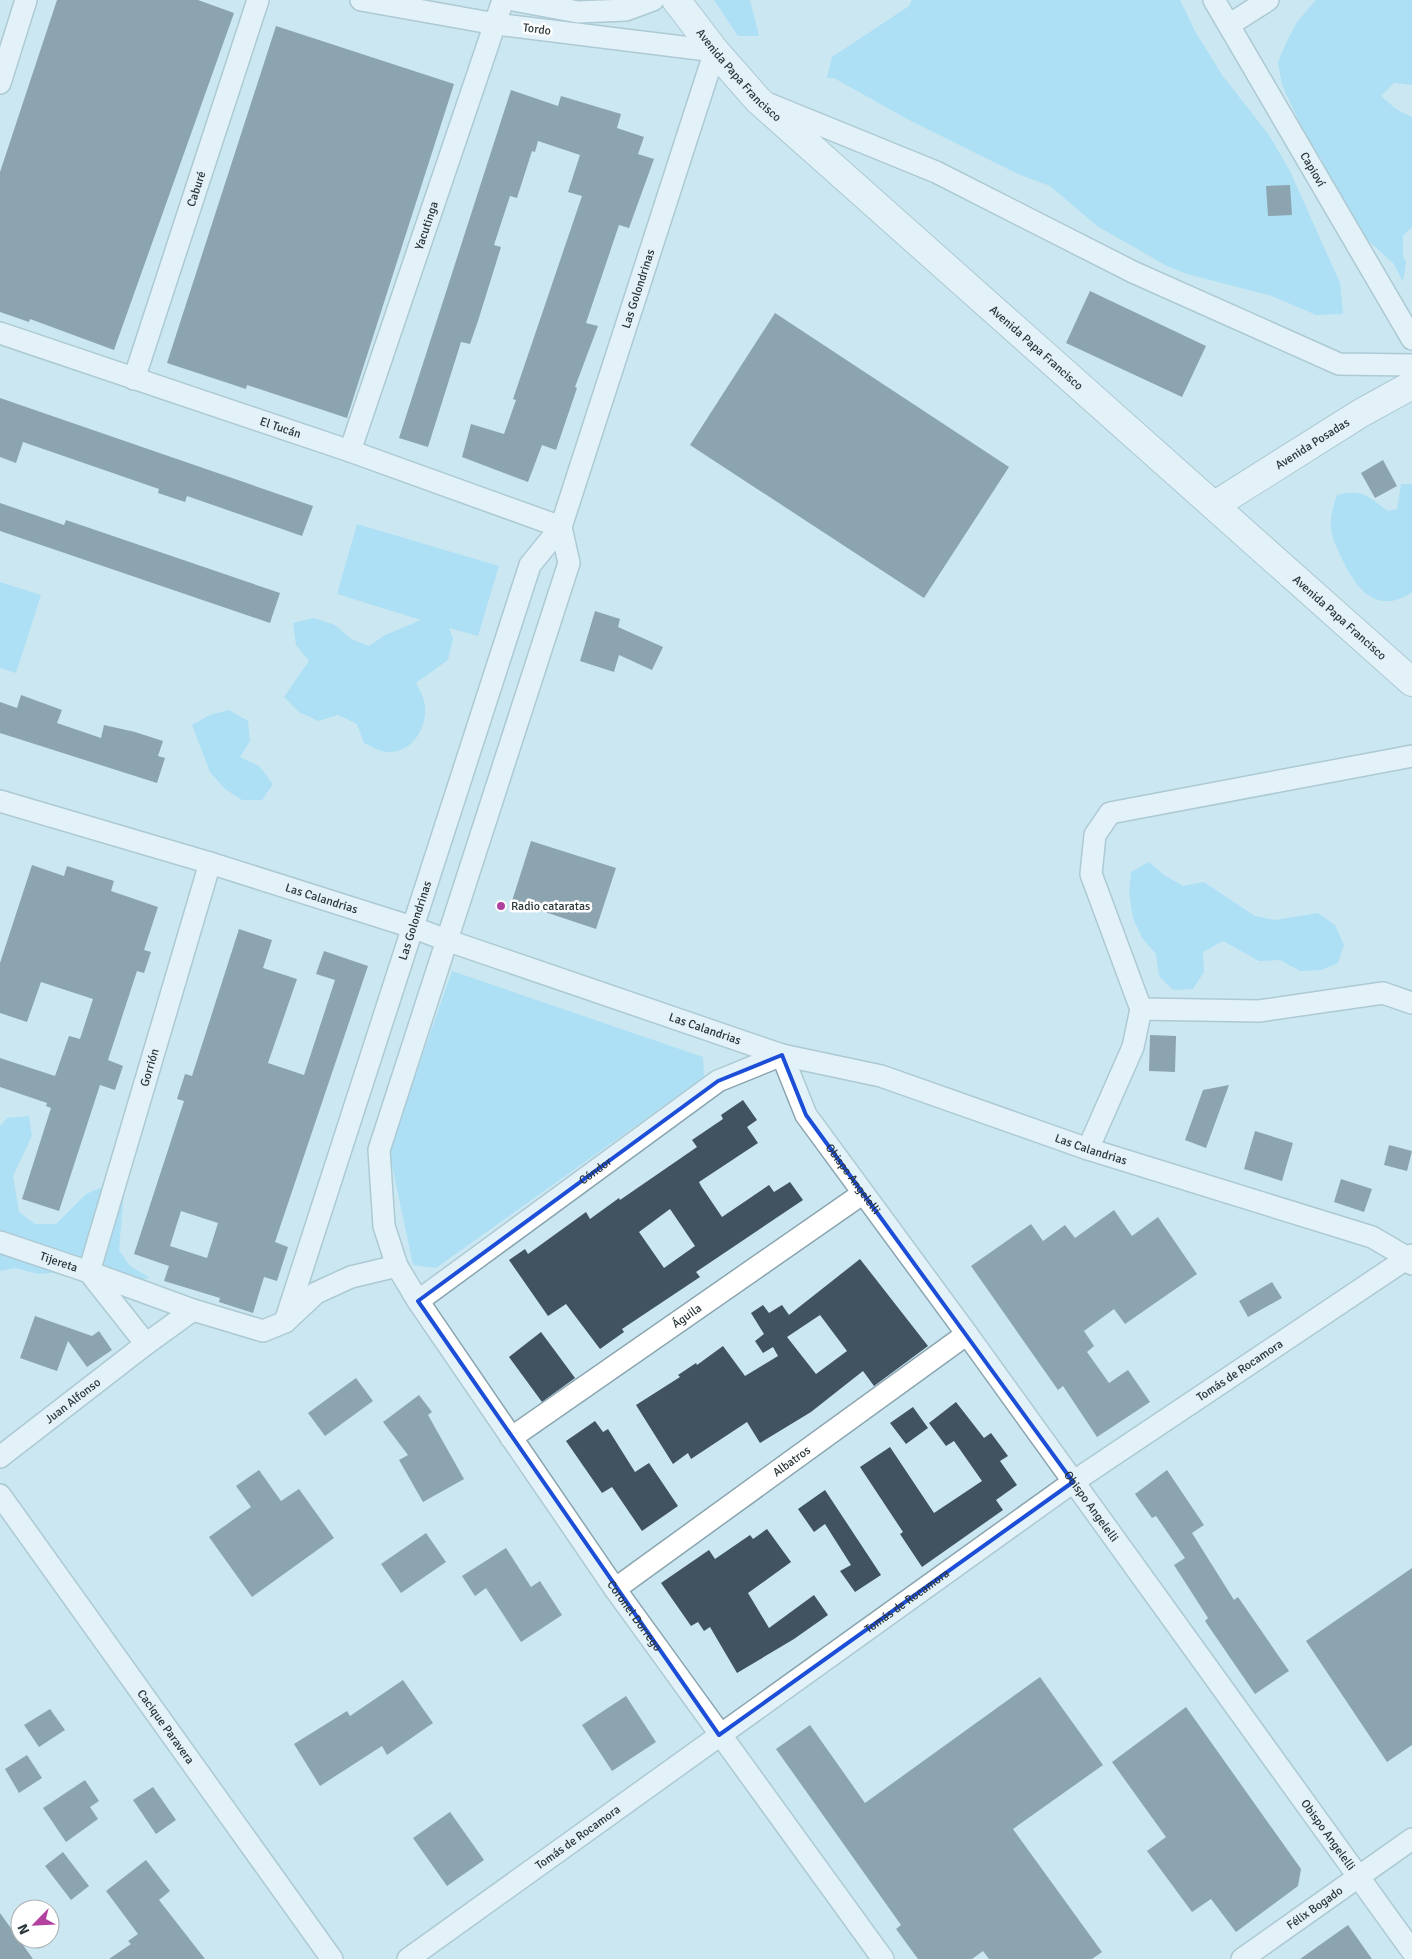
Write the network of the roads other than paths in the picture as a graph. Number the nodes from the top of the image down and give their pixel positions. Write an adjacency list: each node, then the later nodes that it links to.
1 (26, 0): 13 (street)
2 (258, 0): 18 (street, Caburé)
3 (361, 0): 10 (street, Tordo)
4 (503, 0): 10 (street, Yacutinga)
5 (513, 0): 6 (street, Tordo)
6 (653, 0)
7 (676, 0): 12 (main road, Avenida Papa Francisco)
8 (1214, 0): 11 (street, Capioví)
9 (1268, 0): 11 (street)
10 (496, 24): 12 (street, Tordo); 20 (street, Yacutinga)
11 (1229, 25): 16 (street, Capioví)
12 (715, 51): 14 (main road, Avenida Papa Francisco); 22 (street, Las Golondrinas)
13 (0, 83)
14 (758, 100): 17 (street); 21 (main road, Avenida Papa Francisco)
15 (0, 334): 18 (street, El Tucán)
16 (1412, 339)
17 (1412, 365)
18 (134, 379): 20 (street, El Tucán)
19 (1412, 385): 21 (main road, Avenida Posadas)
20 (350, 451): 22 (street, El Tucán)
21 (1215, 505): 23 (main road, Avenida Papa Francisco)
22 (561, 527): 27 (street, Las Golondrinas); 28 (street)
23 (1412, 682)
24 (1412, 756): 30 (street)
25 (0, 801): 26 (street, Las Calandrias)
26 (210, 863): 27 (street, Las Calandrias); 37 (street, Gorrión)
27 (412, 926): 28 (street, Las Calandrias); 40 (street, Las Golondrinas)
28 (446, 940): 31 (street, Las Calandrias); 36 (street)
29 (1412, 1003): 30 (street)
30 (1141, 1009): 32 (street)
31 (782, 1055): 32 (street, Las Calandrias); 33 (street, Obispo Angelelli); 38 (street, Cóndor)
32 (1088, 1149): 35 (street, Las Calandrias)
33 (862, 1194): 41 (street, Obispo Angelelli); 43 (street, Águila)
34 (0, 1242): 37 (street, Tijereta)
35 (1411, 1259): 45 (street, Tomás de Rocamora)
36 (397, 1266): 38 (street, Coronel Dorrego); 40 (street)
37 (89, 1272): 39 (street); 42 (street, Tijereta)
38 (418, 1301): 43 (street, Coronel Dorrego)
39 (193, 1310): 40 (street); 42 (street, Juan Alfonso)
40 (284, 1322)
41 (967, 1334): 45 (street, Obispo Angelelli); 47 (street, Albatros)
42 (146, 1344): 44 (street, Juan Alfonso)
43 (510, 1438): 47 (street, Coronel Dorrego)
44 (0, 1457)
45 (1073, 1482): 48 (street, Tomás de Rocamora); 50 (street, Obispo Angelelli)
46 (0, 1495): 52 (street, Cacique Paravera)
47 (615, 1589): 48 (street, Coronel Dorrego)
48 (720, 1735): 53 (street, Tomás de Rocamora); 54 (street, Coronel Dorrego)
49 (1412, 1839): 50 (street, Félix Bogado)
50 (1359, 1876): 51 (street, Obispo Angelelli); 55 (street, Félix Bogado)
51 (1412, 1951)
52 (332, 1959)
53 (408, 1959)
54 (883, 1959)
55 (1242, 1959)

